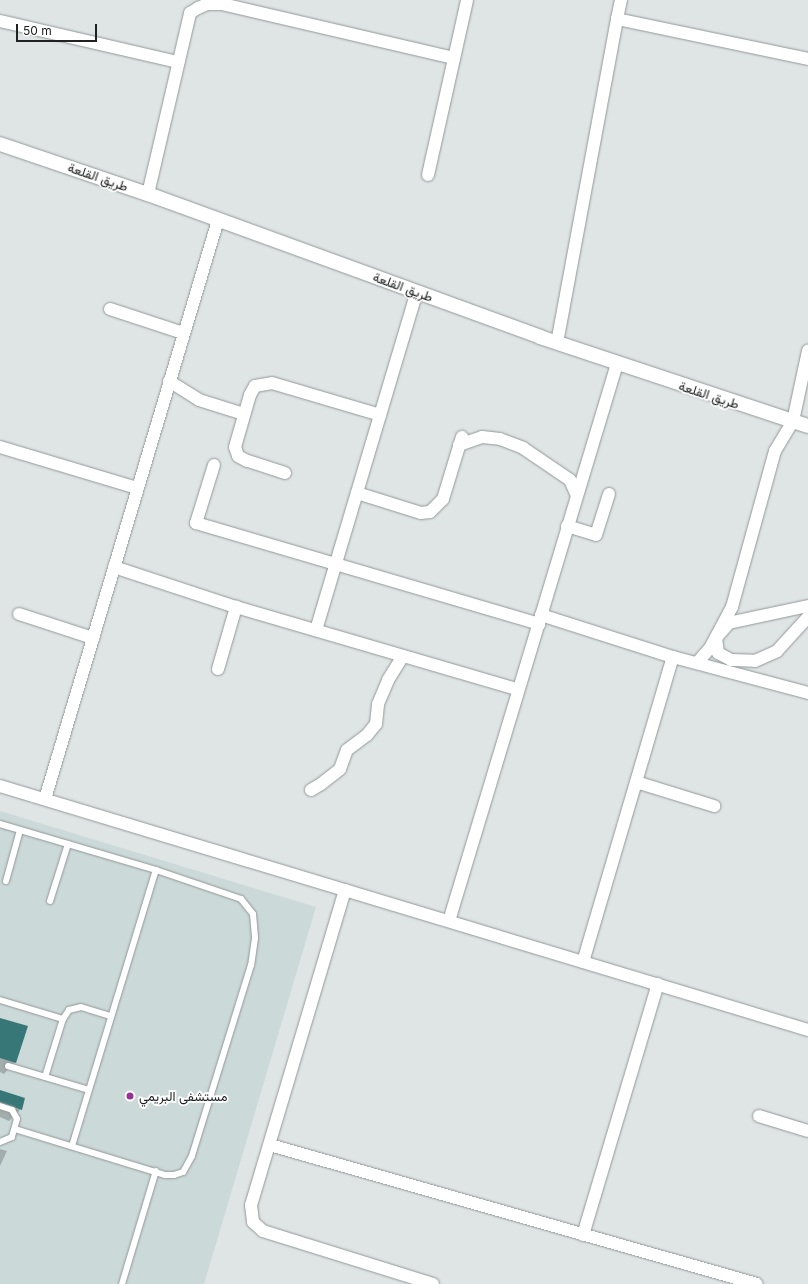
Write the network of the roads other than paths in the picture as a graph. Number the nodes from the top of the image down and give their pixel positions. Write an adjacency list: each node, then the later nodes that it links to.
1 (193, 0): 5 (street)
2 (467, 0): 8 (street)
3 (621, 0): 6 (street)
4 (219, 2): 5 (street); 8 (street)
5 (190, 14): 10 (street)
6 (617, 19): 9 (street); 18 (street)
7 (0, 21): 10 (street)
8 (454, 58): 12 (street)
9 (808, 58)
10 (178, 62): 13 (street)
11 (0, 144): 13 (street, طريق القلعة)
12 (428, 175)
13 (148, 194): 14 (street, طريق القلعة)
14 (218, 220): 15 (street, طريق القلعة); 17 (street)
15 (417, 292): 18 (street, طريق القلعة); 23 (street)
16 (110, 309): 17 (street)
17 (183, 333): 21 (street)
18 (557, 343): 20 (street, طريق القلعة)
19 (808, 351): 24 (street)
20 (617, 364): 24 (street, طريق القلعة); 32 (street)
21 (169, 381): 22 (street); 29 (street)
22 (244, 414): 23 (street); 28 (street)
23 (380, 415): 30 (street)
24 (793, 421): 25 (street, طريق القلعة); 43 (street)
25 (808, 426)
26 (0, 447): 29 (street)
27 (214, 465): 34 (street)
28 (285, 473)
29 (137, 488): 35 (street)
30 (357, 493): 32 (street); 34 (street)
31 (609, 494): 33 (street)
32 (577, 496): 33 (street)
33 (567, 526): 40 (street)
34 (335, 563): 40 (street); 41 (street)
35 (114, 567): 37 (street); 42 (street)
36 (808, 606): 43 (street)
37 (236, 607): 41 (street); 47 (street)
38 (19, 614): 42 (street)
39 (808, 617): 43 (street)
40 (540, 620): 45 (street); 48 (street)
41 (316, 630): 44 (street)
42 (93, 638): 53 (street)
43 (716, 638): 46 (street)
44 (403, 656): 48 (street); 52 (street)
45 (673, 656): 46 (street); 50 (street)
46 (696, 663): 49 (street)
47 (218, 670)
48 (517, 689): 62 (street)
49 (808, 693)
50 (636, 782): 54 (street); 63 (street)
51 (0, 786): 53 (street)
52 (311, 790)
53 (45, 799): 60 (street)
54 (714, 806)
55 (0, 824): 56 (lane)
56 (20, 830): 57 (lane); 59 (lane)
57 (68, 844): 58 (lane); 61 (lane)
58 (156, 870): 66 (lane); 79 (lane)
59 (6, 881)
60 (346, 890): 62 (street); 77 (street)
61 (50, 901)
62 (449, 921): 63 (street)
63 (583, 962): 64 (street)
64 (658, 984): 68 (street); 80 (street)
65 (0, 1000): 67 (lane)
66 (111, 1016): 67 (lane); 71 (lane)
67 (63, 1019): 70 (lane)
68 (808, 1030)
69 (8, 1066): 70 (lane)
70 (45, 1077): 71 (lane)
71 (89, 1090): 78 (lane)
72 (0, 1106): 74 (lane)
73 (759, 1116): 75 (street)
74 (14, 1129): 76 (lane); 78 (lane)
75 (808, 1131)
76 (0, 1142)
77 (270, 1145): 80 (street); 83 (street)
78 (72, 1146): 79 (lane)
79 (156, 1171): 82 (lane)
80 (583, 1234): 81 (street)
81 (752, 1283)
82 (122, 1284)
83 (433, 1284)

